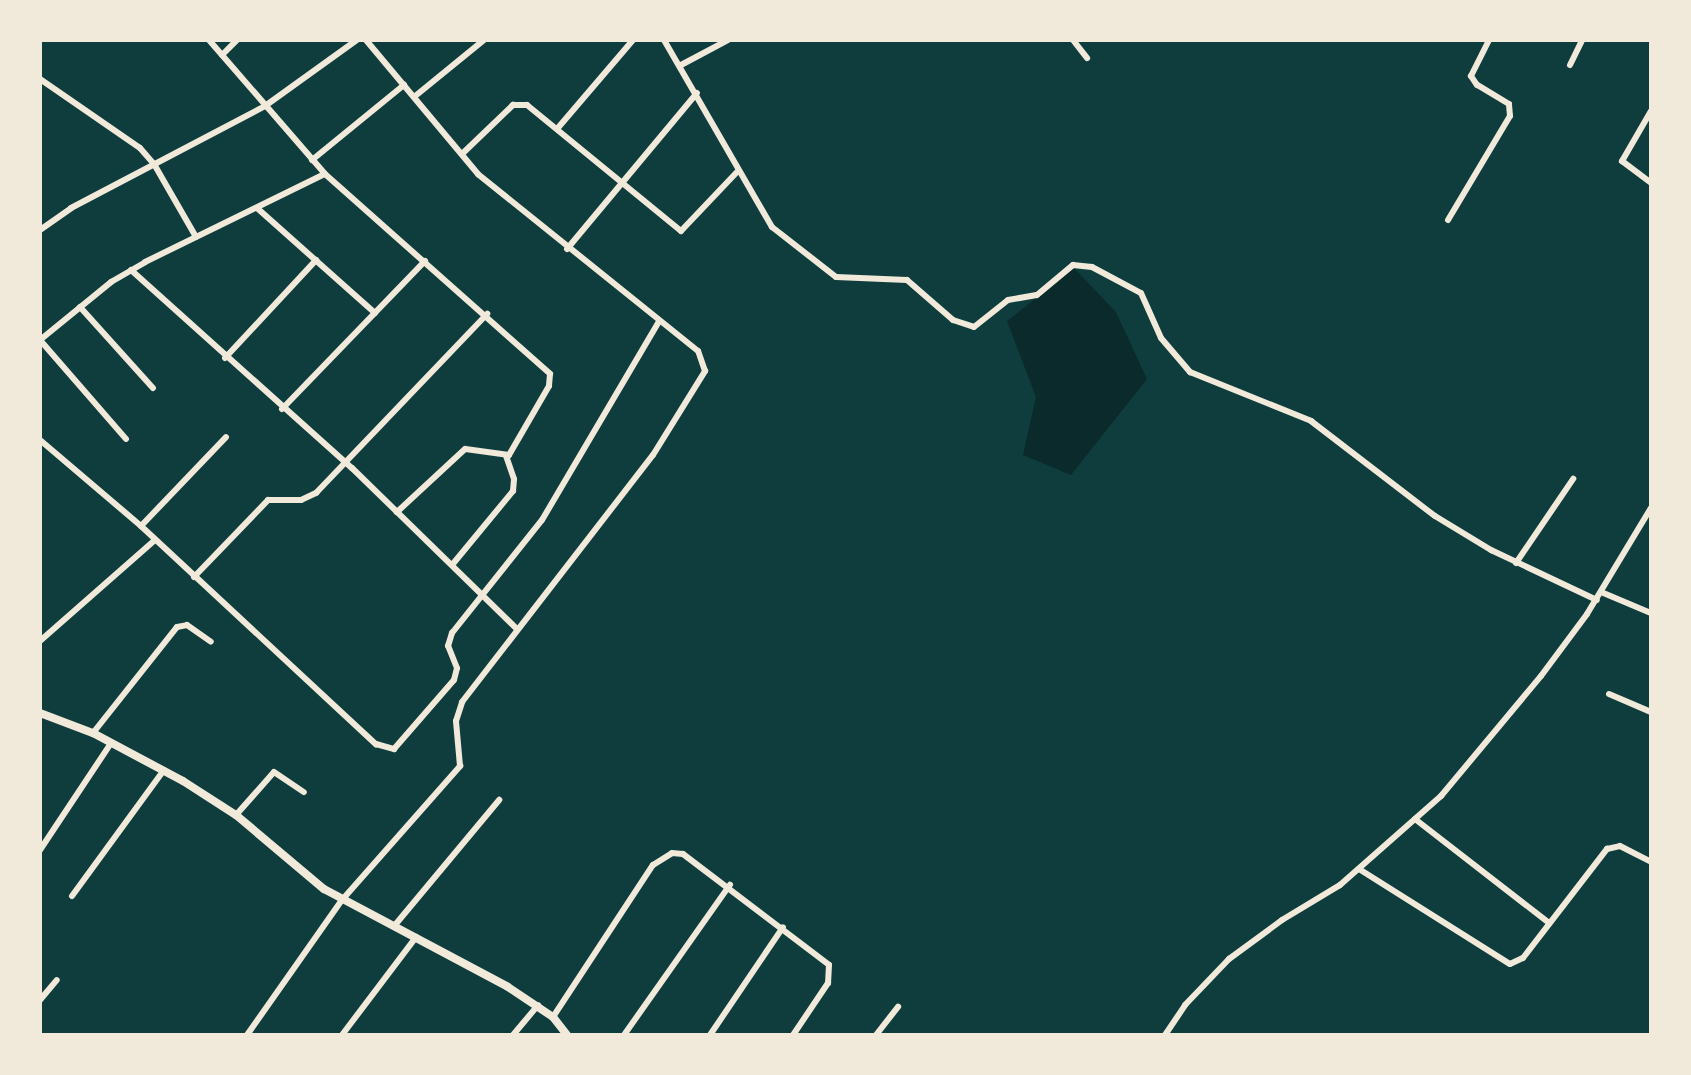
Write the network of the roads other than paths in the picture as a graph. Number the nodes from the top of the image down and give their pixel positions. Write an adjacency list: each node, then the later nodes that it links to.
1 (209, 40): 12 (street)
2 (237, 40): 12 (street)
3 (357, 40): 20 (street)
4 (366, 40): 17 (street)
5 (484, 40): 19 (street)
6 (633, 40): 22 (street)
7 (664, 40): 14 (street)
8 (728, 40): 14 (street)
9 (1073, 40): 13 (street)
10 (1489, 40): 31 (street)
11 (1582, 40): 15 (street)
12 (222, 54): 20 (street)
13 (1087, 58)
14 (680, 65): 18 (street)
15 (1570, 65)
16 (40, 79): 25 (street)
17 (404, 85): 19 (street); 24 (street)
18 (697, 94): 26 (street); 28 (street)
19 (414, 97): 23 (street)
20 (265, 106): 24 (street); 25 (street)
21 (1651, 111): 29 (street)
22 (557, 129): 23 (street); 28 (street)
23 (462, 154): 34 (street)
24 (312, 160): 27 (street)
25 (154, 164): 32 (street); 33 (street)
26 (737, 172): 28 (street); 56 (street)
27 (325, 174): 30 (street); 36 (street)
28 (620, 182): 34 (street)
29 (1651, 183)
30 (256, 208): 33 (street); 35 (street)
31 (1448, 220)
32 (40, 230)
33 (196, 237): 37 (street)
34 (567, 248): 41 (street)
35 (316, 260): 39 (street); 43 (street)
36 (425, 261): 39 (street); 40 (street)
37 (131, 270): 38 (street); 43 (street)
38 (80, 307): 42 (street); 44 (street)
39 (376, 313): 45 (street)
40 (487, 314): 49 (street); 50 (street)
41 (659, 321): 59 (street); 62 (street)
42 (40, 340): 47 (street)
43 (225, 358): 45 (street)
44 (153, 388)
45 (282, 409): 50 (street)
46 (226, 437): 54 (street)
47 (126, 439)
48 (40, 440): 54 (street)
49 (506, 456): 53 (street); 57 (street)
50 (344, 460): 53 (street); 58 (street)
51 (1572, 479): 56 (street)
52 (1651, 508): 60 (street)
53 (397, 512): 57 (street)
54 (140, 526): 55 (street)
55 (155, 540): 58 (street); 63 (street)
56 (1516, 562): 60 (street)
57 (452, 565): 59 (street)
58 (194, 577): 59 (street)
59 (483, 596): 62 (street)
60 (1599, 596): 61 (street); 74 (street)
61 (1651, 613)
62 (517, 629): 80 (street)
63 (40, 642)
64 (212, 642): 68 (street)
65 (1608, 694): 66 (street)
66 (1651, 712)
67 (40, 714): 68 (street)
68 (93, 733): 69 (street)
69 (112, 743): 70 (street); 75 (street)
70 (164, 770): 73 (street); 79 (street)
71 (304, 792): 73 (street)
72 (499, 800): 82 (street)
73 (236, 815): 80 (street)
74 (1415, 819): 77 (street); 81 (street)
75 (40, 850)
76 (1651, 862): 81 (street)
77 (1360, 869): 81 (street); 98 (street)
78 (730, 885): 83 (street); 89 (street); 94 (street)
79 (72, 896)
80 (342, 900): 82 (street); 90 (street)
81 (1549, 923)
82 (396, 926): 84 (street)
83 (784, 926): 95 (street); 96 (street)
84 (416, 937): 87 (street); 91 (street)
85 (56, 980): 86 (street)
86 (40, 1000)
87 (538, 1006): 89 (street); 92 (street)
88 (898, 1006): 97 (street)
89 (552, 1017): 93 (street)
90 (247, 1035)
91 (342, 1035)
92 (512, 1035)
93 (567, 1035)
94 (624, 1035)
95 (710, 1035)
96 (793, 1035)
97 (876, 1035)
98 (1165, 1035)

